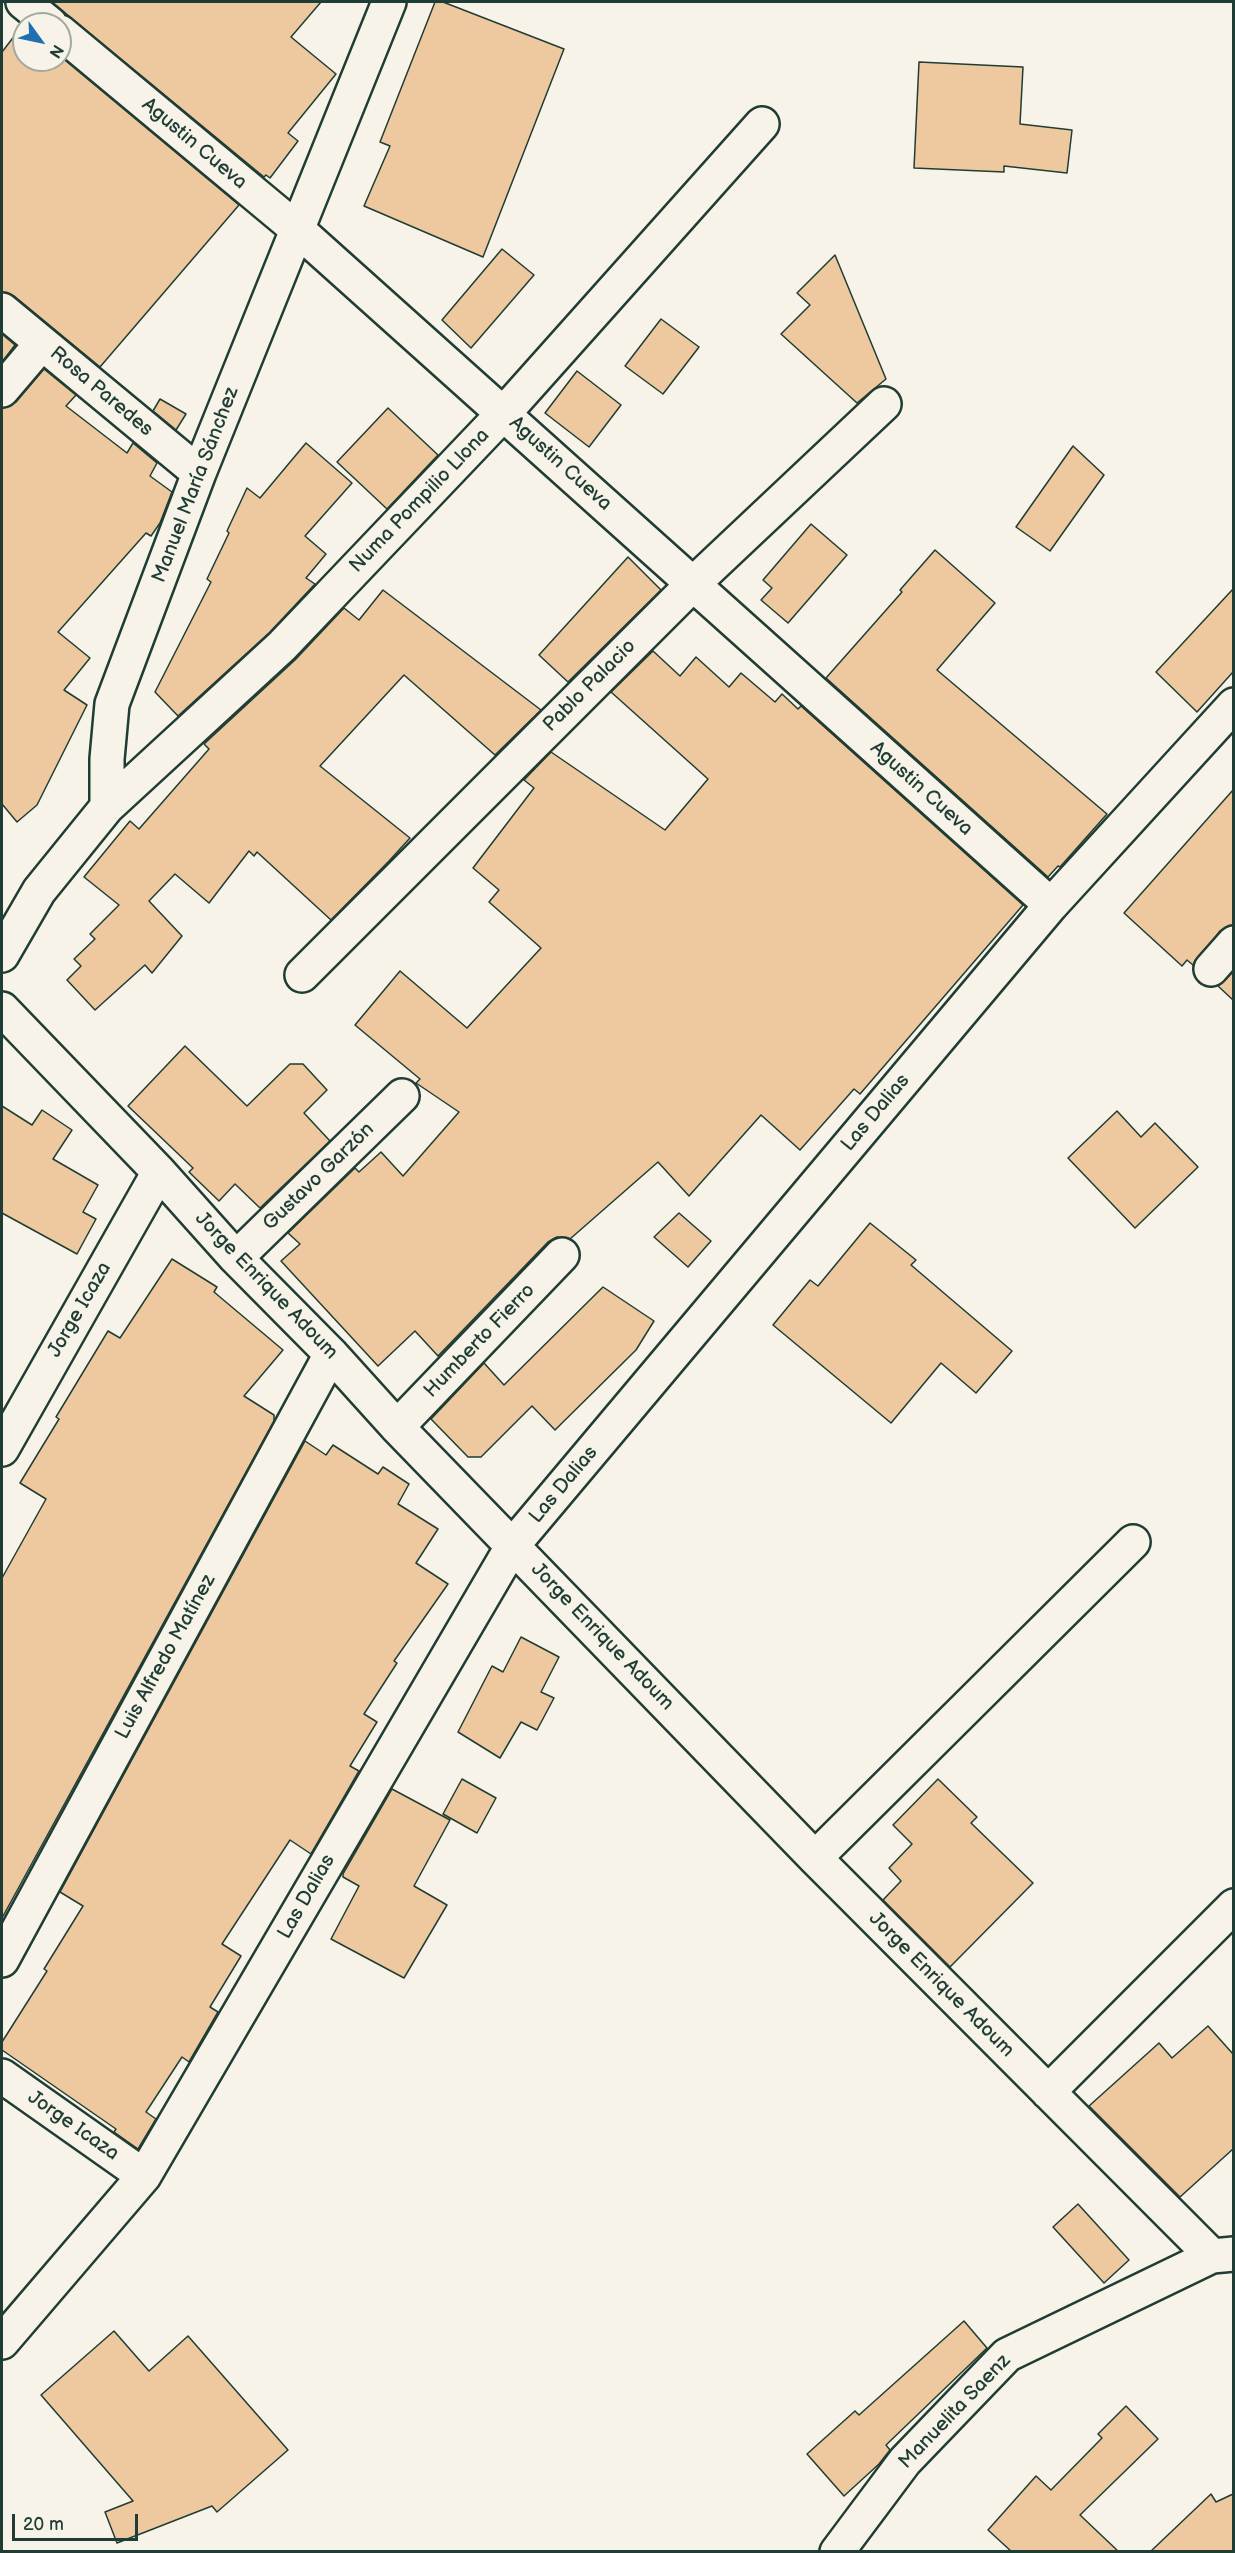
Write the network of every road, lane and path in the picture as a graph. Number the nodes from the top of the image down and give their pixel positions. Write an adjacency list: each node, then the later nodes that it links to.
1 (23, 2): 3 (street)
2 (389, 2): 6 (street, Manuel María Sánchez)
3 (35, 12)
4 (72, 42): 6 (street, Agustin Cueva)
5 (762, 124): 11 (street, Numa Pompilio Llona)
6 (298, 230): 11 (street, Agustin Cueva); 12 (street, Manuel María Sánchez)
7 (2, 310): 8 (street, Rosa Paredes)
8 (42, 343): 9 (street); 12 (street, Rosa Paredes)
9 (2, 390)
10 (884, 404): 13 (street, Pablo Palacio)
11 (504, 413): 13 (street, Agustin Cueva); 15 (street, Numa Pompilio Llona)
12 (199, 473): 15 (street, Manuel María Sánchez)
13 (693, 584): 16 (street, Agustin Cueva); 20 (street, Pablo Palacio)
14 (1233, 705): 16 (street, Las Dalias)
15 (107, 807): 18 (street)
16 (1051, 905): 30 (street, Las Dalias)
17 (1233, 944): 19 (street)
18 (2, 956)
19 (1211, 969)
20 (302, 975)
21 (2, 1009): 23 (street, Jorge Enrique Adoum)
22 (402, 1096): 25 (street, Gustavo Garzón)
23 (159, 1172): 25 (street, Jorge Enrique Adoum); 28 (street, Jorge Icaza)
24 (562, 1255): 27 (street, Humberto Fierro)
25 (236, 1258): 26 (street, Jorge Enrique Adoum)
26 (331, 1354): 27 (street, Jorge Enrique Adoum); 33 (street, Luis Alfredo Matínez)
27 (397, 1427): 30 (street, Jorge Enrique Adoum)
28 (2, 1449)
29 (1133, 1542): 31 (street)
30 (513, 1545): 31 (street, Jorge Enrique Adoum); 36 (street, Las Dalias)
31 (815, 1857): 35 (street, Jorge Enrique Adoum)
32 (1233, 1906): 35 (street)
33 (2, 1960)
34 (2, 2076): 36 (street, Jorge Icaza)
35 (1048, 2092): 37 (street, Jorge Enrique Adoum)
36 (144, 2176): 38 (street, Las Dalias)
37 (1223, 2255): 39 (street, Manuelita Saenz)
38 (2, 2342)
39 (837, 2552)

